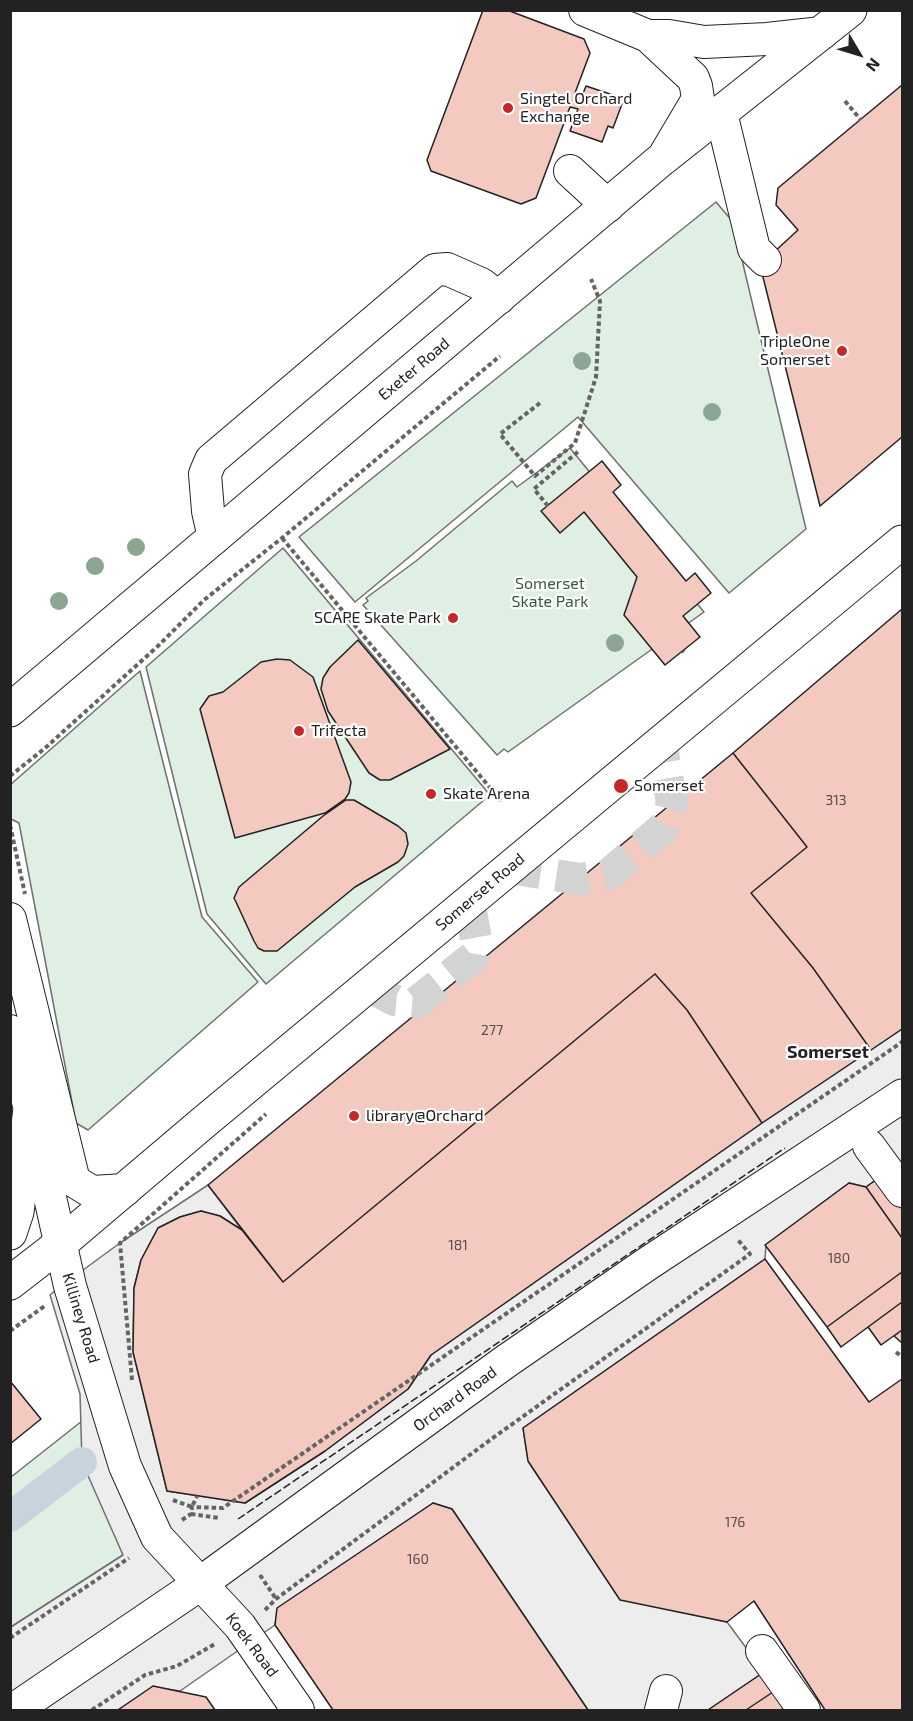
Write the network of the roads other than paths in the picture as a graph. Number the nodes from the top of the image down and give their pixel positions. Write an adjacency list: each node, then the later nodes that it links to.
1 (585, 10): 4 (street)
2 (850, 10): 3 (main road, Exeter Road)
3 (822, 33): 4 (street); 5 (main road, Exeter Road)
4 (648, 36): 6 (street)
5 (721, 113): 6 (main road, Exeter Road); 9 (street)
6 (662, 159): 8 (main road, Exeter Road)
7 (570, 171): 8 (street)
8 (608, 206): 10 (main road, Exeter Road)
9 (765, 260)
10 (500, 298): 11 (main road, Exeter Road); 11 (street)
11 (214, 538): 13 (main road, Exeter Road)
12 (903, 542): 19 (main road, Somerset Road)
13 (10, 710)
14 (10, 919): 19 (street)
15 (10, 1031): 17 (street, Killiney Road)
16 (903, 1096): 24 (main road, Orchard Road)
17 (30, 1109): 21 (main road); 22 (street, Killiney Road)
18 (869, 1146): 20 (street)
19 (125, 1190): 22 (main road, Somerset Road)
20 (903, 1191)
21 (10, 1233)
22 (59, 1245): 23 (main road, Somerset Road); 24 (street, Killiney Road)
23 (10, 1283)
24 (201, 1583): 26 (main road, Orchard Road); 27 (street, Koek Road)
25 (762, 1651): 28 (street)
26 (16, 1710)
27 (298, 1710)
28 (804, 1710)

